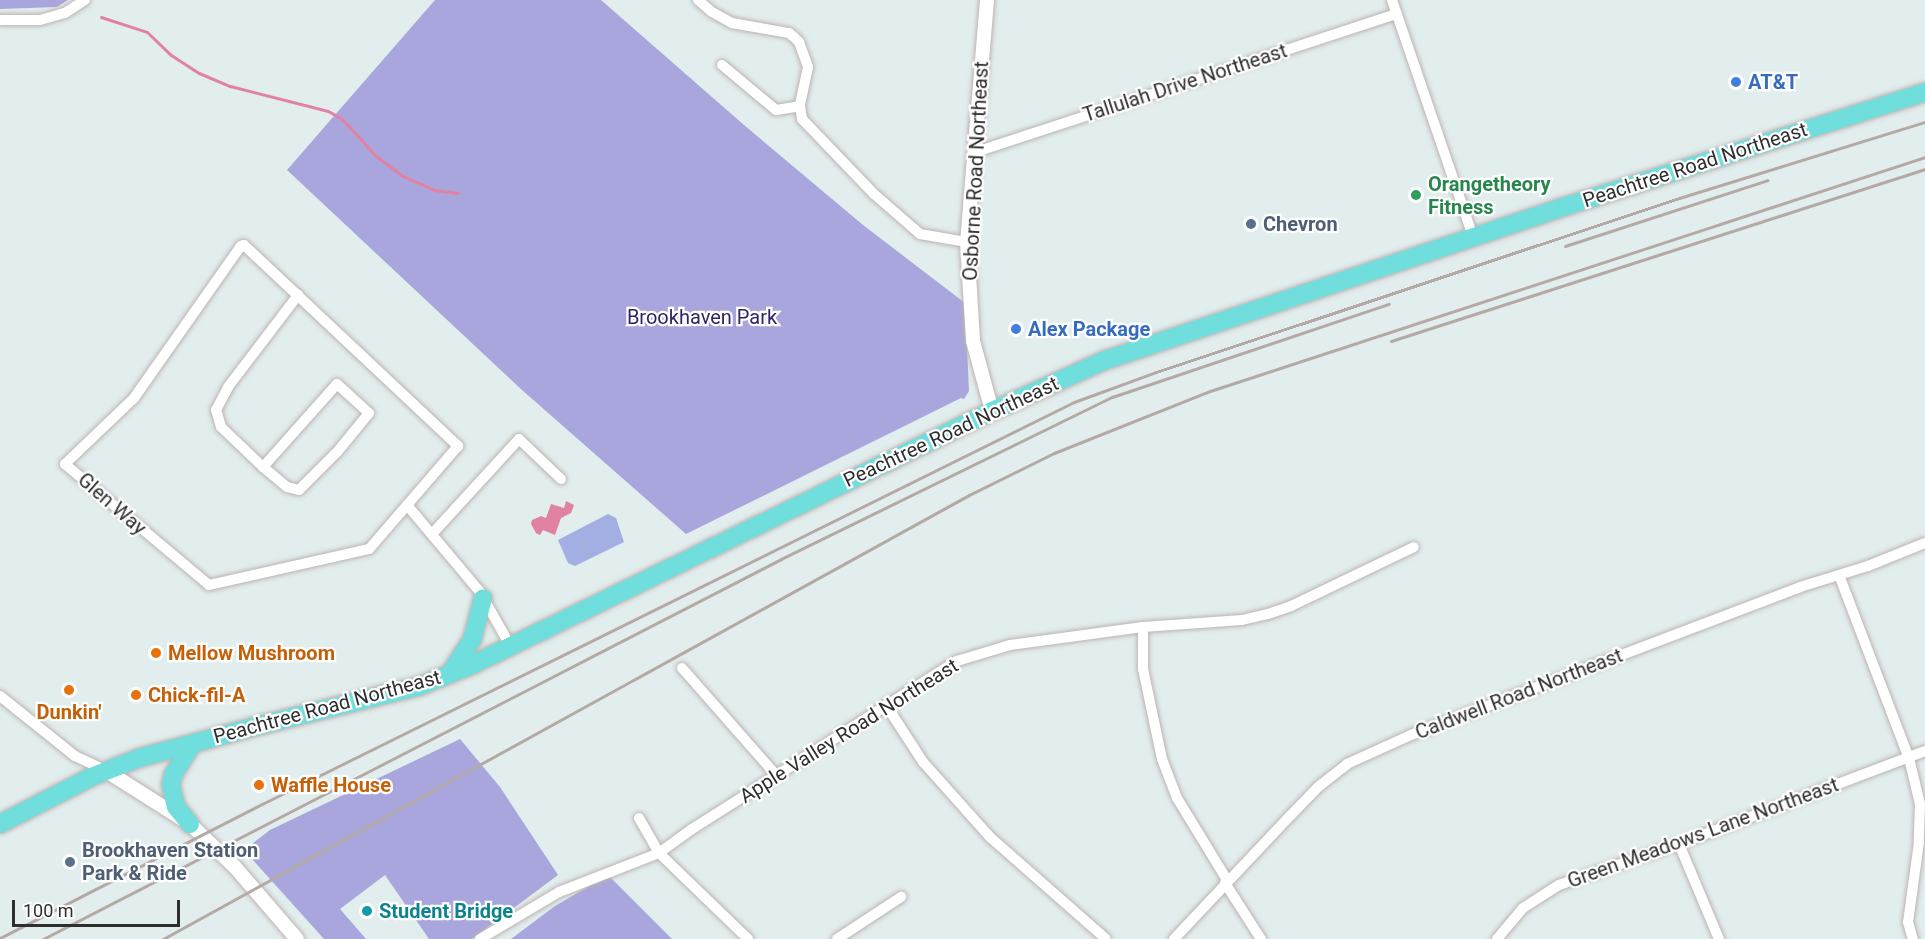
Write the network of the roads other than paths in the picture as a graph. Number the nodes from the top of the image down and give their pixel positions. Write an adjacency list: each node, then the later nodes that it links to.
1 (85, 0): 6 (street)
2 (698, 0): 9 (street)
3 (987, 0): 10 (street, Osborne Road Northeast)
4 (1392, 0): 5 (street)
5 (1397, 14): 10 (street, Tallulah Drive Northeast); 11 (street)
6 (0, 20)
7 (722, 65): 9 (street)
8 (1925, 92): 11 (highway, Peachtree Road Northeast)
9 (800, 106): 12 (street)
10 (973, 153): 12 (street, Osborne Road Northeast)
11 (1473, 237): 14 (highway, Peachtree Road Northeast)
12 (968, 242): 14 (street, Osborne Road Northeast)
13 (298, 295): 15 (street); 17 (street, Glen Way); 17 (street, Glen Way)
14 (992, 411): 24 (highway, Peachtree Road Northeast)
15 (263, 467): 15 (street)
16 (561, 479): 18 (street)
17 (407, 505): 18 (street)
18 (432, 534): 22 (street)
19 (1925, 543): 21 (street, Caldwell Road Northeast)
20 (1414, 547): 23 (street, Apple Valley Road Northeast)
21 (1839, 575): 31 (street); 39 (street, Caldwell Road Northeast)
22 (483, 598): 24 (street); 26 (highway)
23 (1143, 627): 28 (street, Apple Valley Road Northeast); 39 (street)
24 (511, 647): 26 (highway, Peachtree Road Northeast)
25 (682, 668): 33 (street)
26 (450, 674): 29 (highway, Peachtree Road Northeast)
27 (0, 696): 32 (street)
28 (886, 705): 33 (street, Apple Valley Road Northeast); 45 (street)
29 (192, 745): 32 (highway, Peachtree Road Northeast); 36 (highway)
30 (1925, 752): 31 (street, Green Meadows Lane Northeast)
31 (1909, 758): 37 (street, Green Meadows Lane Northeast); 50 (street)
32 (105, 770): 35 (highway, Peachtree Road Northeast); 36 (street)
33 (777, 776): 38 (street, Apple Valley Road Northeast)
34 (639, 818): 38 (street)
35 (0, 824)
36 (190, 824): 41 (street)
37 (1679, 844): 48 (street, Green Meadows Lane Northeast); 49 (street)
38 (659, 854): 42 (street, Apple Valley Road Northeast); 43 (street)
39 (1226, 881): 46 (street, Caldwell Road Northeast); 47 (street)
40 (901, 897): 44 (street)
41 (297, 939)
42 (480, 939)
43 (748, 939)
44 (837, 939)
45 (1106, 939)
46 (1174, 939)
47 (1261, 939)
48 (1497, 939)
49 (1719, 939)
50 (1913, 939)

